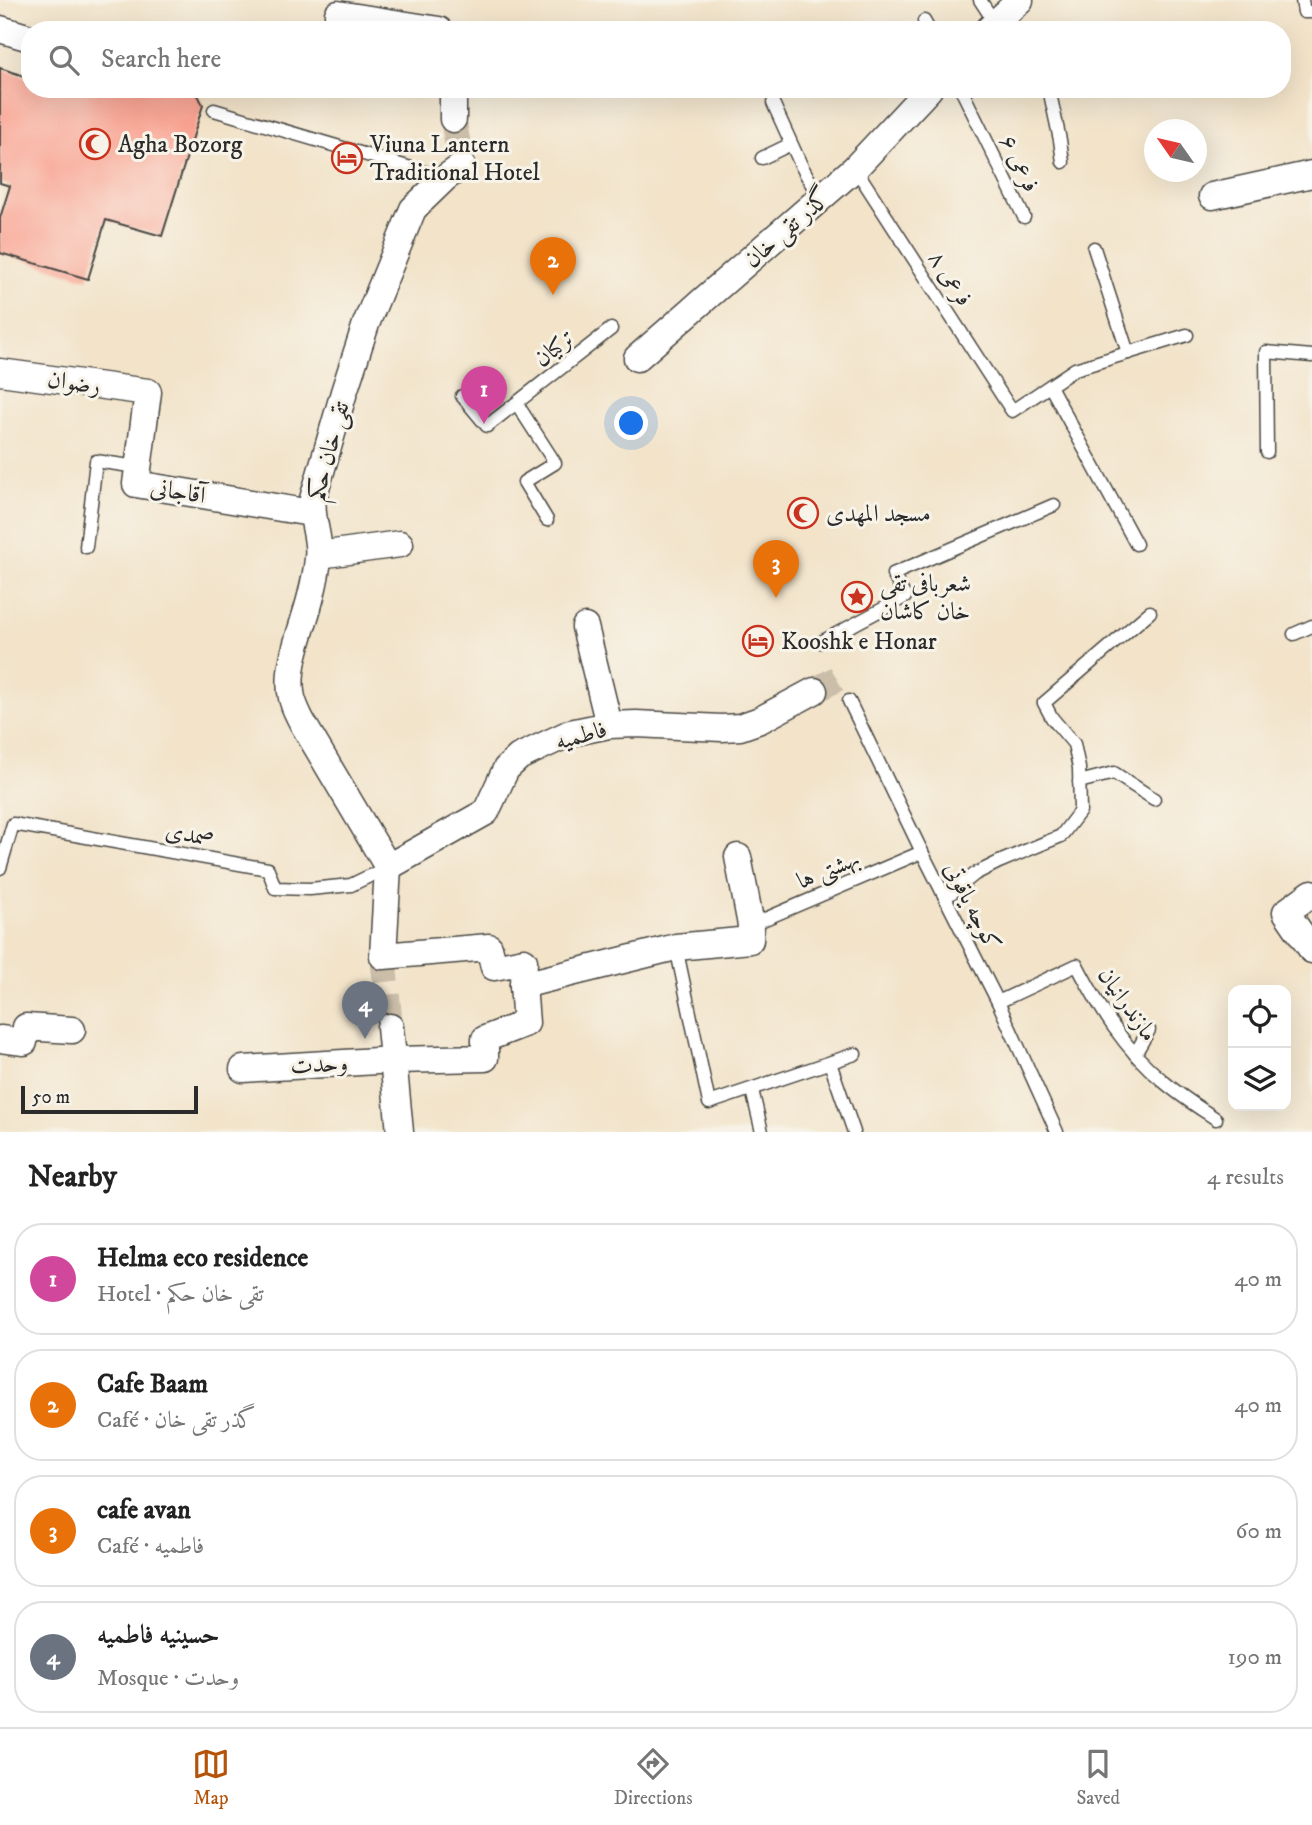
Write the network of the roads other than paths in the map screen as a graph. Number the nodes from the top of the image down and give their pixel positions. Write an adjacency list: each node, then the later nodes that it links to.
1 (980, 0): 6 (lane)
2 (1303, 0): 4 (lane)
3 (373, 10): 5 (street); 7 (street)
4 (1312, 12)
5 (338, 14)
6 (1003, 20)
7 (409, 21)
8 (0, 29): 9 (street)
9 (21, 35)
10 (453, 98): 16 (street)
11 (921, 98): 20 (street, گذر تقی خان)
12 (965, 98): 25 (lane, فرعی ۶)
13 (1051, 98): 19 (lane)
14 (773, 103): 17 (lane)
15 (214, 110): 21 (lane)
16 (453, 119)
17 (791, 144): 18 (lane); 24 (lane)
18 (762, 158)
19 (1063, 162)
20 (855, 168): 24 (street, گذر تقی خان); 33 (lane, فرعی ۸)
21 (454, 172): 40 (street, تقی خان حکم)
22 (1311, 179): 23 (street)
23 (1212, 196)
24 (820, 200): 31 (street, گذر تقی خان)
25 (1024, 217)
26 (1094, 248): 29 (lane)
27 (611, 329): 36 (lane, ترکیان)
28 (1187, 335): 29 (lane)
29 (1128, 353): 33 (lane)
30 (1312, 356): 37 (lane)
31 (637, 358)
32 (0, 372): 35 (street, رضوان)
33 (1049, 386): 43 (lane)
34 (462, 396): 36 (lane, ترکیان)
35 (155, 397): 38 (street, آقاجانی)
36 (517, 404): 41 (lane)
37 (1267, 452)
38 (137, 467): 40 (street, آقاجانی); 44 (lane)
39 (1054, 505): 50 (lane)
40 (311, 513): 45 (street, تقی خان حکم)
41 (547, 520)
42 (400, 544): 45 (street)
43 (1136, 544)
44 (86, 547)
45 (319, 555): 58 (street, تقی خان حکم)
46 (1150, 612): 54 (lane)
47 (1312, 626): 49 (lane)
48 (585, 627): 53 (street)
49 (1294, 634)
50 (821, 642)
51 (814, 691): 53 (street, فاطمیه)
52 (849, 701): 56 (lane, کوچه یاقوتی)
53 (609, 725): 58 (street, فاطمیه)
54 (1079, 782): 55 (lane); 61 (lane)
55 (1154, 799)
56 (922, 852): 61 (lane, کوچه یاقوتی); 62 (lane, بهشتی ها)
57 (738, 857): 62 (street)
58 (388, 867): 59 (lane, صمدی); 65 (street)
59 (0, 868)
60 (1312, 894): 64 (street)
61 (945, 898): 66 (lane, کوچه یاقوتی)
62 (751, 925): 63 (street)
63 (676, 947): 65 (street); 76 (lane)
64 (1312, 950)
65 (523, 985): 73 (street, وحدت)
66 (998, 1002): 72 (lane, مازندرانیان); 81 (lane, کوچه یاقوتی)
67 (390, 1027): 73 (street)
68 (72, 1030): 70 (street)
69 (1149, 1030): 72 (lane)
70 (0, 1040)
71 (855, 1054): 74 (lane)
72 (1135, 1054): 77 (lane, مازندرانیان)
73 (394, 1060): 75 (street, وحدت); 78 (street)
74 (830, 1063): 76 (lane); 80 (lane)
75 (243, 1069)
76 (752, 1090): 79 (lane)
77 (1216, 1119)
78 (400, 1132)
79 (762, 1132)
80 (854, 1132)
81 (1057, 1132)

